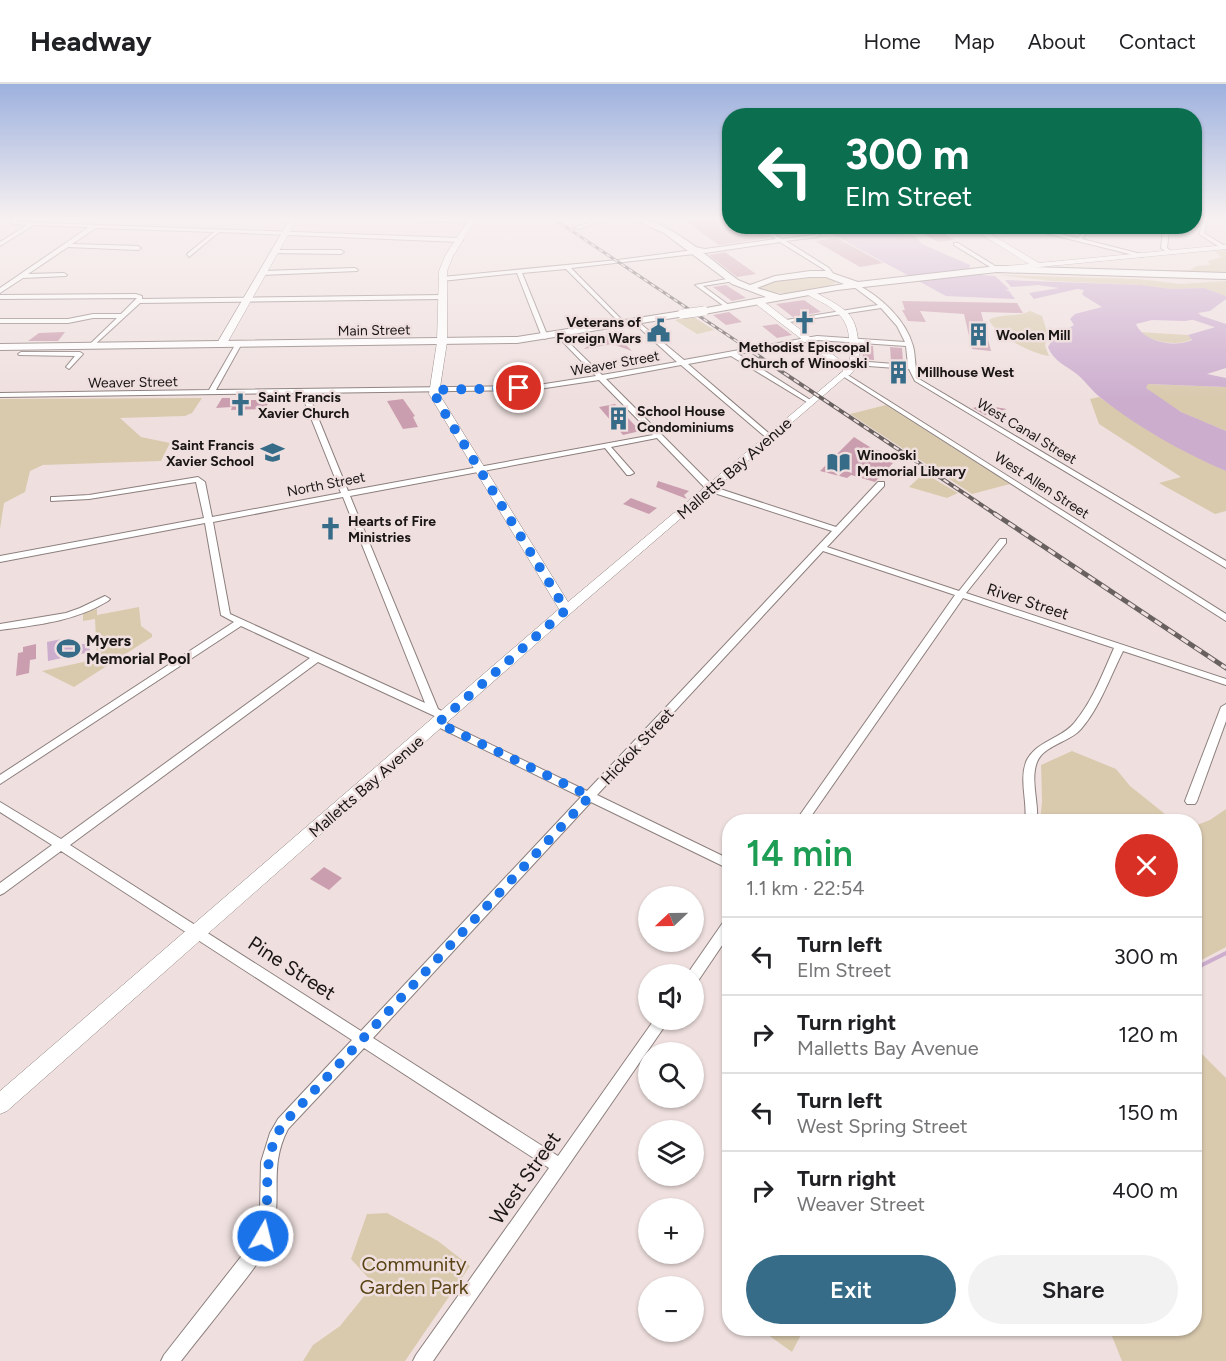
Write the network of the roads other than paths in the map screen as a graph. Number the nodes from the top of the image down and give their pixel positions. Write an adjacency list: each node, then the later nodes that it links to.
1 (18, 279): 16 (street)
2 (259, 279): 21 (street)
3 (442, 279): 4 (street); 20 (street)
4 (446, 279)
5 (522, 279): 34 (street)
6 (578, 279): 32 (street)
7 (778, 279): 11 (main road, Main Street)
8 (834, 279): 12 (main road, Main Street)
9 (910, 279): 13 (main road, Main Street)
10 (732, 280): 11 (main road, Main Street); 15 (main road, Main Street); 26 (street)
11 (760, 281): 15 (main road)
12 (839, 284): 13 (main road, Main Street); 14 (main road, Main Street); 17 (main road, Main Street)
13 (871, 284): 14 (main road, Main Street)
14 (856, 286): 25 (street)
15 (754, 290): 18 (main road, Main Street); 24 (main road)
16 (0, 291)
17 (809, 293): 18 (main road, Main Street); 27 (street)
18 (780, 296): 23 (main road, Main Street)
19 (0, 297): 22 (street)
20 (442, 297): 21 (street); 37 (street)
21 (246, 300): 22 (street); 39 (street)
22 (138, 301): 28 (street)
23 (760, 303): 24 (main road, Main Street); 30 (street, West Allen Street)
24 (746, 304): 26 (main road, Main Street)
25 (882, 306): 27 (street); 38 (street)
26 (728, 307): 31 (main road, Main Street, bridge)
27 (841, 312): 30 (street); 36 (street)
28 (123, 316): 29 (street); 41 (street)
29 (0, 321)
30 (783, 321): 35 (street, West Allen Street)
31 (636, 322): 32 (main road, Main Street); 45 (street)
32 (623, 324): 33 (main road, Main Street)
33 (559, 335): 34 (main road, Main Street); 49 (street)
34 (546, 337): 37 (main road, Main Street)
35 (808, 340): 36 (street, Weaver Street); 44 (street, Weaver Street); 47 (street, West Allen Street)
36 (854, 340): 38 (street, Weaver Street); 47 (street)
37 (442, 342): 40 (main road, Main Street); 50 (street)
38 (909, 344): 48 (street)
39 (221, 345): 40 (main road, Main Street); 41 (main road, Main Street)
40 (238, 345): 52 (street)
41 (91, 346): 42 (main road, Main Street)
42 (28, 347): 43 (main road, Main Street); 46 (street)
43 (0, 348)
44 (733, 354): 45 (street, Weaver Street); 54 (street)
45 (683, 363): 49 (street, Weaver Street); 56 (street)
46 (69, 367)
47 (849, 367): 48 (street); 54 (street, Malletts Bay Avenue); 73 (street, West Allen Street)
48 (912, 367): 69 (street, West Canal Street)
49 (601, 378): 50 (street, Weaver Street); 55 (street)
50 (434, 390): 51 (street, Weaver Street); 58 (street)
51 (304, 392): 52 (street, Weaver Street); 62 (street)
52 (211, 393): 53 (street, Weaver Street)
53 (0, 395)
54 (810, 402): 56 (street, Malletts Bay Avenue)
55 (657, 436): 57 (street, North Street); 61 (street)
56 (769, 438): 61 (street, Malletts Bay Avenue)
57 (606, 445): 58 (street, North Street); 59 (street)
58 (479, 469): 62 (street, North Street); 72 (street)
59 (630, 473)
60 (881, 484): 65 (street, Hickok Street)
61 (711, 489): 65 (street); 72 (street, Malletts Bay Avenue)
62 (346, 494): 64 (street, North Street); 80 (street)
63 (54, 499): 64 (street)
64 (207, 520): 68 (street, North Street); 74 (street)
65 (838, 530): 67 (street, Hickok Street)
66 (1003, 541): 70 (street)
67 (821, 549): 70 (street, River Street); 82 (street, Hickok Street)
68 (0, 559)
69 (1226, 565)
70 (960, 594): 76 (street, River Street); 85 (street)
71 (105, 598): 75 (street)
72 (566, 610): 80 (street, Malletts Bay Avenue)
73 (1226, 618)
74 (240, 622): 77 (street); 81 (street)
75 (0, 627)
76 (1120, 647): 78 (street, River Street); 86 (street)
77 (317, 658): 80 (street); 87 (street)
78 (1226, 682)
79 (1226, 707): 83 (street)
80 (439, 717): 82 (street); 90 (street, Malletts Bay Avenue)
81 (0, 780)
82 (590, 796): 88 (street); 94 (street, Hickok Street)
83 (1191, 801)
84 (0, 806): 87 (street, Pine Street)
85 (807, 814)
86 (1032, 814)
87 (62, 845): 89 (street); 90 (street, Pine Street)
88 (722, 861)
89 (0, 890)
90 (198, 932): 94 (street, Pine Street); 95 (street, Malletts Bay Avenue)
91 (722, 935): 92 (street)
92 (701, 964)
93 (655, 1030): 96 (street, West Street)
94 (363, 1040): 96 (street, Pine Street); 97 (street, Hickok Street)
95 (0, 1104)
96 (560, 1166): 98 (street, West Street)
97 (170, 1361)
98 (422, 1361)

